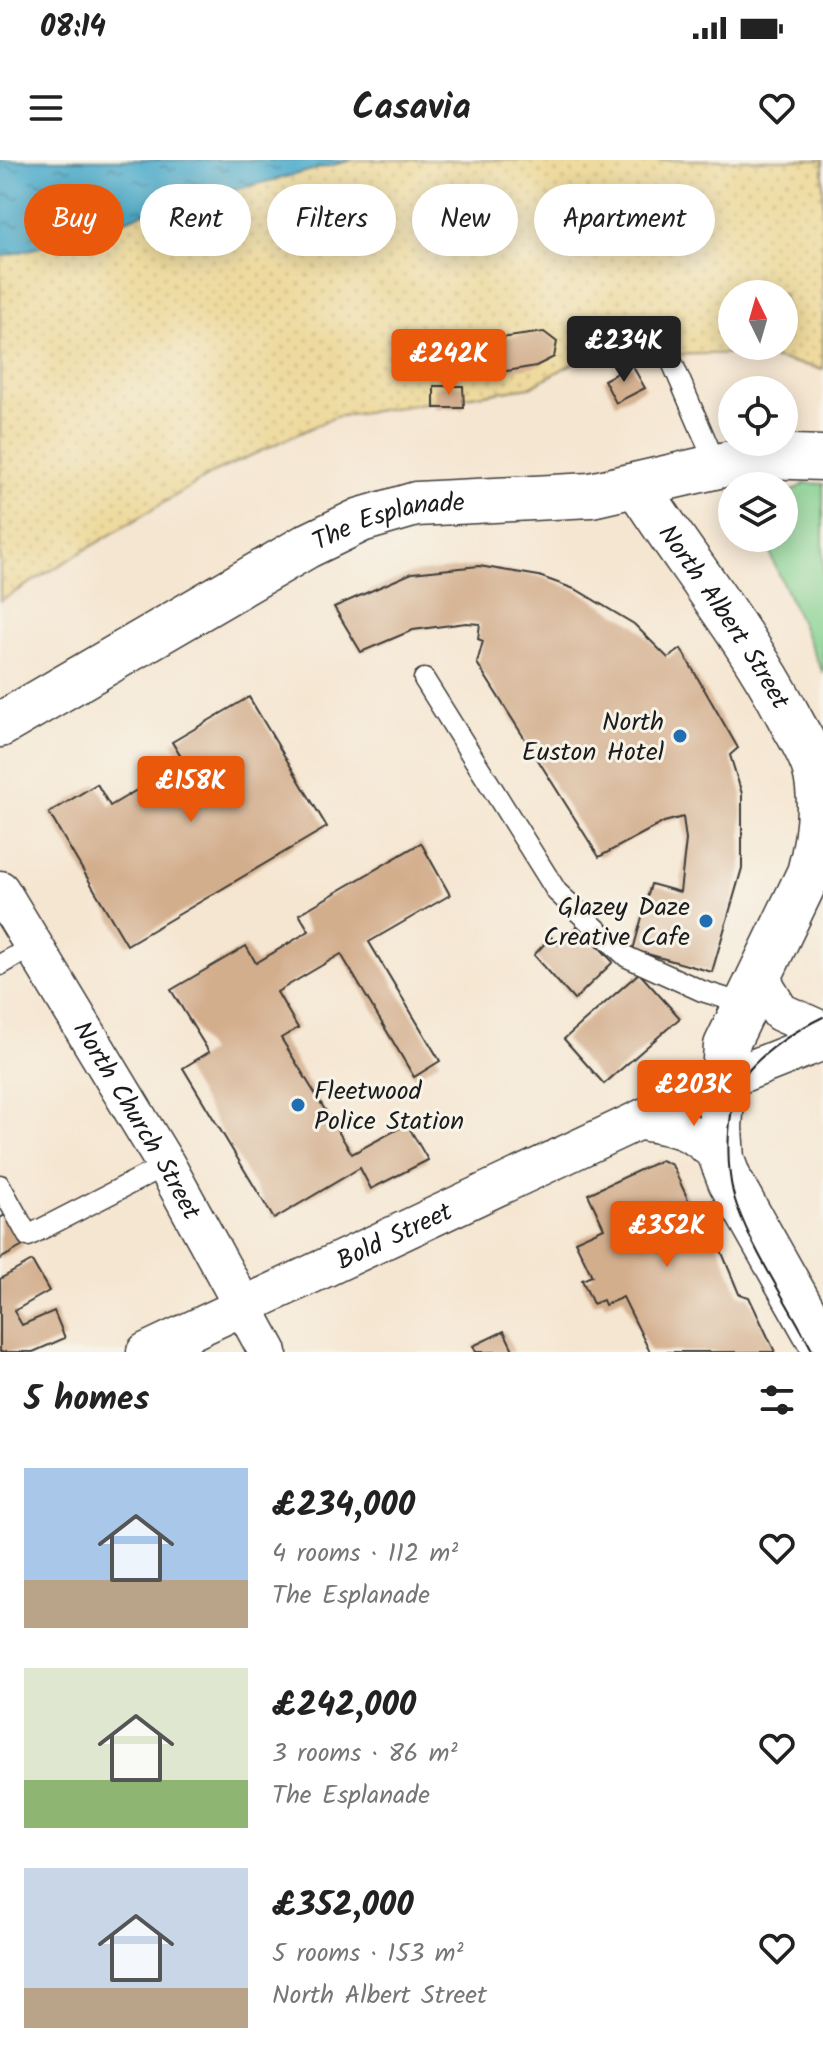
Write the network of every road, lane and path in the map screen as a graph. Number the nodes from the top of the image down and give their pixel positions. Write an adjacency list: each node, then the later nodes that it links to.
1 (669, 355): 3 (lane)
2 (823, 458): 3 (street, The Esplanade)
3 (717, 467): 4 (street, The Esplanade)
4 (637, 485): 6 (street, The Esplanade); 10 (street, North Albert Street)
5 (424, 679): 10 (lane)
6 (0, 725)
7 (0, 890): 8 (street, North Church Street)
8 (33, 946): 9 (lane); 16 (street, North Church Street)
9 (0, 965)
10 (752, 990): 11 (street); 13 (street, North Albert Street)
11 (823, 1031)
12 (823, 1041): 13 (street, Bold Street)
13 (720, 1082): 14 (street, Bold Street); 15 (street, North Albert Street)
14 (641, 1121): 15 (street); 18 (street, Bold Street)
15 (722, 1160): 19 (street, North Albert Street)
16 (166, 1165): 17 (lane); 18 (street, North Church Street)
17 (0, 1185)
18 (246, 1307): 20 (street, Bold Street); 21 (street, North Church Street)
19 (823, 1346)
20 (146, 1352)
21 (268, 1352)

